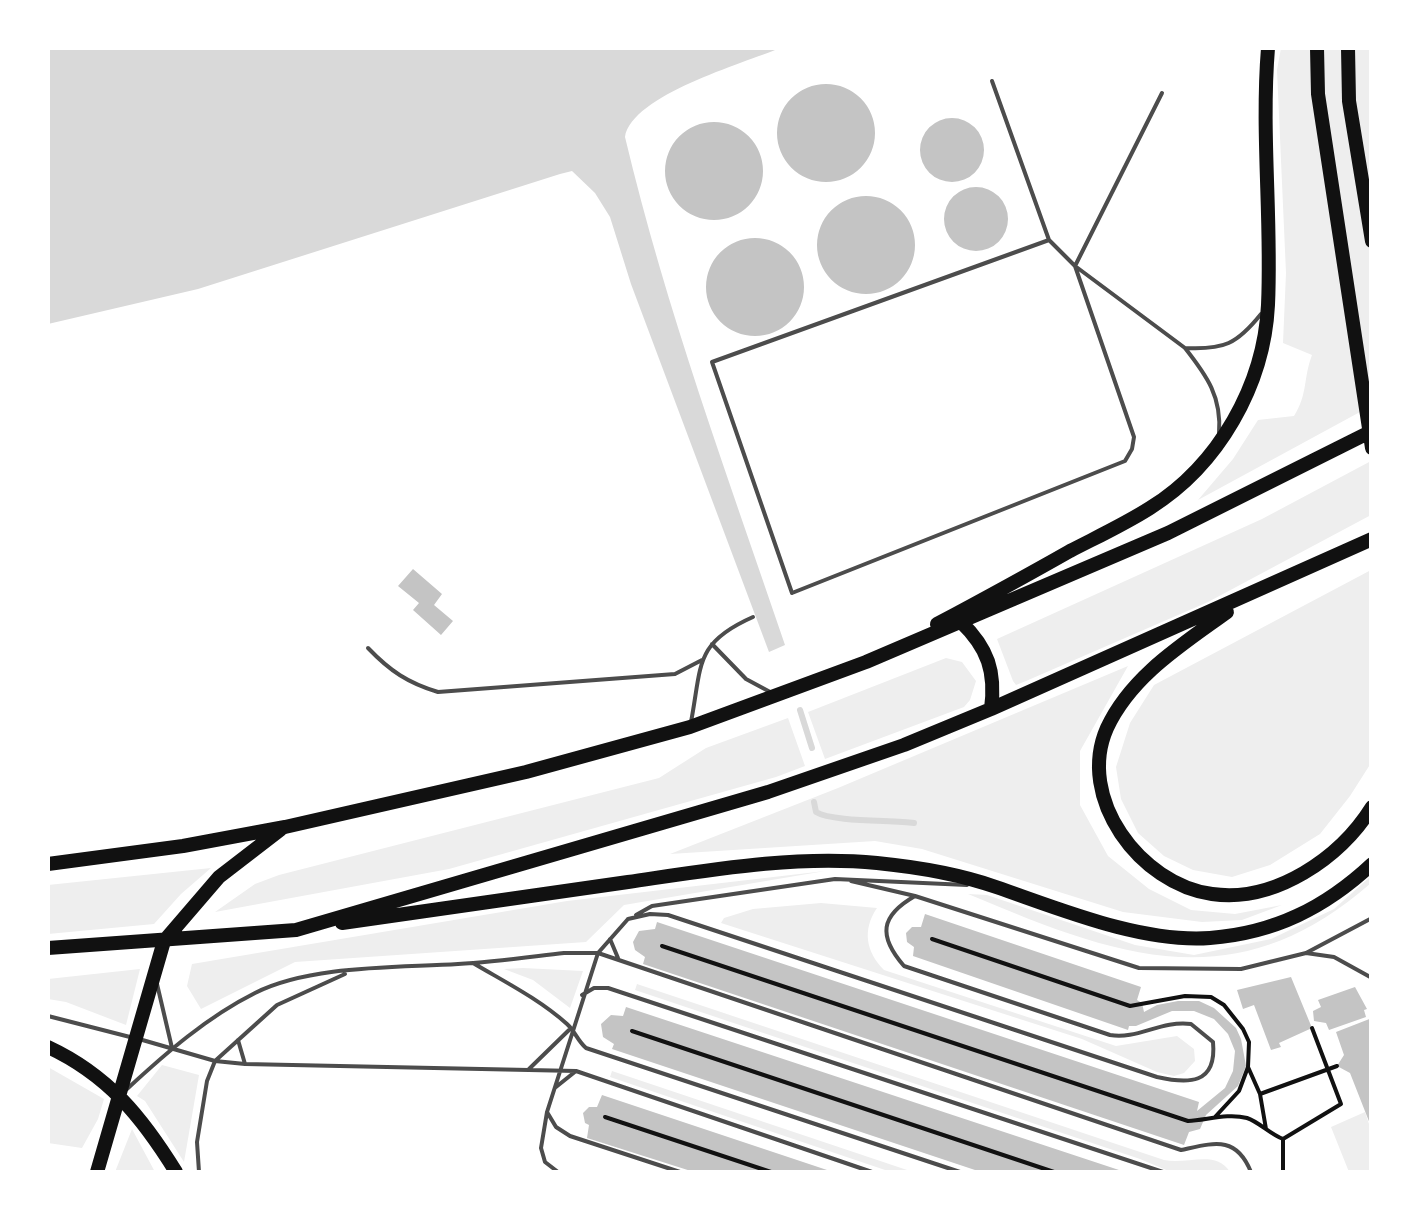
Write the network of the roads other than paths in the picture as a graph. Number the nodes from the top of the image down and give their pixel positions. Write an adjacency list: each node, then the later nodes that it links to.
1 (1268, 48): 9 (main road)
2 (1317, 48): 13 (main road)
3 (1348, 48): 7 (main road)
4 (992, 81): 6 (lane)
5 (1162, 93): 8 (lane)
6 (1049, 240): 8 (lane); 8 (lane)
7 (1372, 241)
8 (1075, 266): 10 (lane)
9 (1268, 306): 10 (lane); 12 (main road)
10 (1184, 348): 12 (lane)
11 (1372, 431): 17 (main road)
12 (1218, 443): 21 (main road)
13 (1372, 448)
14 (1372, 539): 15 (main road)
15 (1251, 594): 23 (main road); 25 (main road)
16 (753, 617): 18 (lane)
17 (961, 622): 21 (main road); 23 (main road)
18 (712, 644): 20 (lane); 22 (lane)
19 (368, 648): 20 (lane)
20 (702, 660): 24 (lane)
21 (866, 662): 22 (main road)
22 (776, 696): 24 (main road)
23 (991, 708): 34 (main road)
24 (690, 727): 26 (main road)
25 (1372, 807)
26 (285, 827): 27 (main road); 36 (main road)
27 (48, 864)
28 (1372, 864): 30 (main road)
29 (835, 879): 30 (lane); 31 (lane); 33 (lane)
30 (993, 886): 34 (main road)
31 (915, 896): 33 (lane); 38 (lane)
32 (1372, 918): 38 (lane)
33 (628, 919): 35 (lane)
34 (296, 930): 36 (main road)
35 (610, 938): 39 (lane); 40 (lane)
36 (164, 941): 37 (main road); 43 (main road)
37 (48, 948)
38 (1306, 953): 44 (lane)
39 (598, 954): 40 (lane); 41 (lane); 45 (lane)
40 (618, 958): 68 (lane)
41 (473, 963): 42 (lane); 47 (lane)
42 (354, 970): 49 (lane); 51 (lane)
43 (154, 973): 48 (main road); 51 (lane)
44 (1372, 978)
45 (582, 995): 47 (lane); 67 (lane)
46 (48, 1016): 48 (lane)
47 (572, 1028): 54 (lane); 55 (lane); 66 (lane)
48 (135, 1038): 51 (lane); 58 (main road)
49 (238, 1040): 52 (lane); 53 (lane)
50 (48, 1047): 58 (main road)
51 (172, 1048): 52 (lane); 58 (lane)
52 (214, 1061): 53 (lane); 62 (lane)
53 (245, 1064): 54 (lane)
54 (530, 1068): 55 (lane)
55 (559, 1070): 56 (lane); 57 (lane)
56 (576, 1071): 57 (lane); 65 (lane)
57 (554, 1088): 59 (lane)
58 (120, 1096): 60 (main road); 61 (main road)
59 (547, 1112): 63 (lane); 64 (lane)
60 (97, 1172)
61 (176, 1172)
62 (199, 1172)
63 (558, 1172)
64 (680, 1172)
65 (872, 1172)
66 (960, 1172)
67 (1163, 1172)
68 (1251, 1172)

